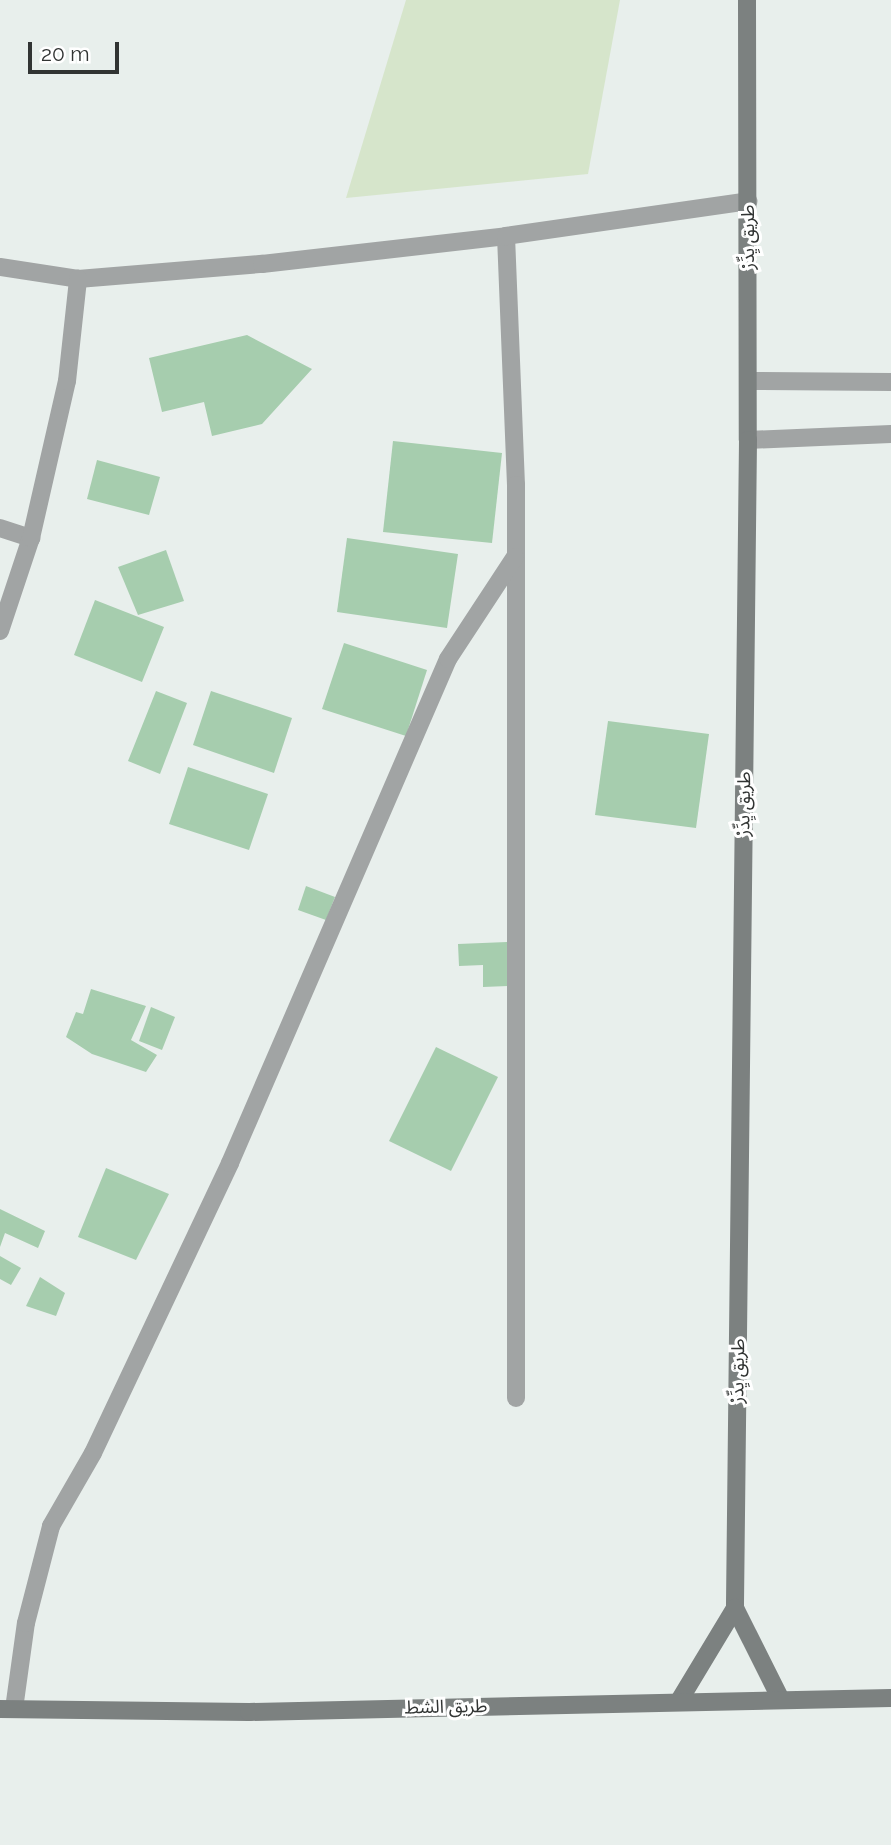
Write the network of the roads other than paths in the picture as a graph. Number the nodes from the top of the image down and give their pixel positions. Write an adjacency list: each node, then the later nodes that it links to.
1 (747, 0): 2 (street, طريق يِدِّرْ)
2 (748, 201): 3 (street); 6 (street, طريق يِدِّرْ)
3 (506, 236): 5 (street); 12 (street)
4 (0, 267): 5 (street)
5 (78, 279): 11 (street)
6 (748, 381): 7 (street); 9 (street, طريق يِدِّرْ)
7 (891, 382)
8 (891, 434): 9 (street)
9 (748, 440): 15 (street, طريق يِدِّرْ)
10 (0, 528): 11 (street)
11 (32, 538): 13 (street)
12 (515, 557): 14 (street); 19 (street)
13 (0, 631)
14 (516, 1398)
15 (735, 1608): 17 (street, طريق يِدِّرْ); 18 (street)
16 (891, 1698): 17 (street, طريق الشط)
17 (781, 1700): 18 (street, طريق الشط)
18 (679, 1701): 19 (street, طريق الشط)
19 (7, 1709)

